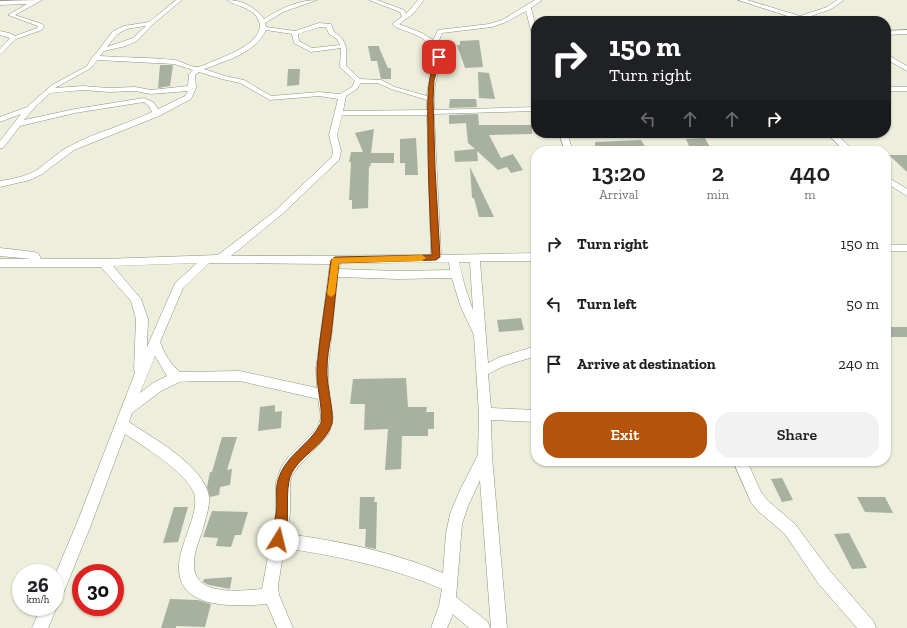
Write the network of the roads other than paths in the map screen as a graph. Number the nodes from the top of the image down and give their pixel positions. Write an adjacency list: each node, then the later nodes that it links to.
1 (178, 0): 18 (street)
2 (230, 0): 19 (street)
3 (314, 0): 19 (street)
4 (372, 0): 16 (street)
5 (422, 0): 16 (street)
6 (539, 0): 11 (street)
7 (741, 0): 14 (street)
8 (841, 0): 15 (street)
9 (36, 1): 10 (street); 13 (street)
10 (1, 4)
11 (528, 8): 17 (street); 25 (street)
12 (8, 11): 13 (street)
13 (15, 12): 24 (street)
14 (793, 16)
15 (806, 16)
16 (405, 17): 25 (street)
17 (531, 19)
18 (151, 23): 27 (street); 27 (street)
19 (263, 25): 23 (street); 34 (street)
20 (906, 31): 21 (street)
21 (891, 32)
22 (0, 33): 24 (street)
23 (295, 33): 26 (street); 26 (street)
24 (14, 38): 28 (street)
25 (434, 45): 41 (street)
26 (343, 46): 35 (street)
27 (101, 50): 29 (street)
28 (0, 53)
29 (94, 58): 31 (street); 32 (street)
30 (891, 59): 33 (street)
31 (108, 60): 32 (street); 34 (street)
32 (89, 67): 39 (street)
33 (907, 69)
34 (198, 70): 36 (street); 40 (street)
35 (358, 82): 40 (street); 41 (street)
36 (192, 88): 39 (street); 46 (street)
37 (891, 89): 38 (street)
38 (906, 90)
39 (48, 91): 42 (street)
40 (343, 97): 45 (street)
41 (430, 99): 44 (street)
42 (29, 108): 47 (street); 49 (street)
43 (531, 109): 44 (street)
44 (431, 112): 45 (street); 59 (street)
45 (340, 113): 63 (street)
46 (156, 114): 49 (street); 54 (street)
47 (0, 120)
48 (0, 124): 49 (street)
49 (15, 126): 51 (street)
50 (836, 138): 52 (street)
51 (0, 146)
52 (844, 146)
53 (891, 182): 55 (street)
54 (0, 184)
55 (907, 193)
56 (891, 248): 57 (street)
57 (907, 248)
58 (0, 252): 65 (street)
59 (436, 257): 61 (street); 67 (street)
60 (531, 257): 62 (street)
61 (453, 258): 62 (street); 68 (street)
62 (475, 258): 69 (street)
63 (214, 259): 66 (street); 67 (street); 70 (street)
64 (0, 263): 65 (street)
65 (38, 263): 66 (street)
66 (104, 263): 73 (street)
67 (335, 267): 68 (street); 75 (street)
68 (455, 274): 69 (street)
69 (479, 334): 72 (street)
70 (155, 343): 73 (street); 74 (street)
71 (531, 353): 72 (street)
72 (482, 372): 77 (street)
73 (140, 376): 76 (street)
74 (178, 377): 75 (street); 76 (street)
75 (323, 395): 82 (street)
76 (127, 410): 79 (street)
77 (484, 414): 78 (street); 80 (street)
78 (531, 416)
79 (121, 424): 83 (street); 85 (street)
80 (485, 458): 84 (street); 92 (street)
81 (742, 466): 93 (street)
82 (278, 540): 84 (street); 85 (street)
83 (64, 572)
84 (449, 584): 86 (street)
85 (271, 596): 89 (street)
86 (449, 601): 90 (street); 91 (street)
87 (45, 616): 88 (street)
88 (40, 628)
89 (285, 628)
90 (439, 628)
91 (482, 628)
92 (499, 628)
93 (868, 628)

